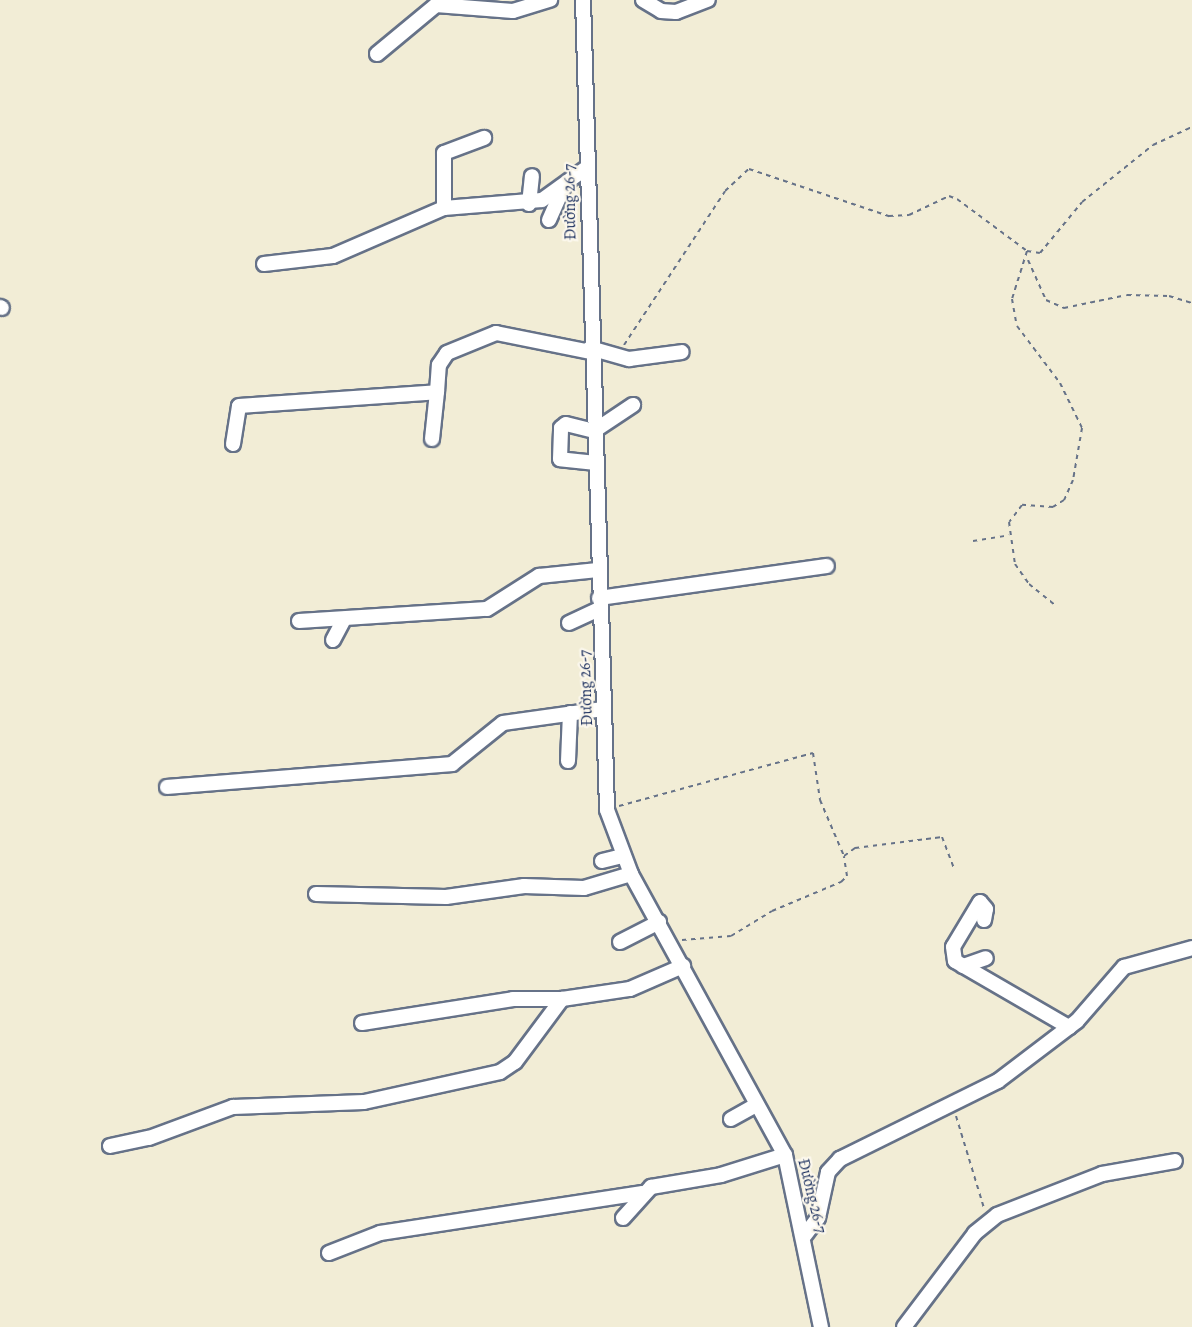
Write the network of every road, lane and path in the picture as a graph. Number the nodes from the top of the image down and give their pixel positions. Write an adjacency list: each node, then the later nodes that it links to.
1 (550, 0): 5 (street)
2 (582, 0): 8 (street, Đường 26-7)
3 (643, 0): 4 (street)
4 (706, 0)
5 (377, 54)
6 (1192, 127): 14 (path)
7 (484, 138): 12 (street)
8 (585, 169): 10 (street); 18 (street, Đường 26-7)
9 (532, 176): 11 (street)
10 (564, 186): 11 (street); 13 (street)
11 (529, 204): 12 (street)
12 (444, 208): 16 (street)
13 (549, 220)
14 (1027, 251): 15 (path); 20 (path)
15 (1028, 260): 17 (path); 27 (path)
16 (264, 264)
17 (1192, 303)
18 (590, 350): 20 (street); 21 (street); 23 (street, Đường 26-7)
19 (682, 352): 20 (street)
20 (616, 357)
21 (437, 392): 24 (street); 25 (street)
22 (633, 405): 23 (street)
23 (594, 431): 26 (street, Đường 26-7); 26 (street)
24 (432, 439)
25 (233, 444)
26 (596, 463): 30 (street, Đường 26-7)
27 (1009, 535): 28 (path); 32 (path)
28 (973, 541)
29 (827, 566): 31 (street)
30 (598, 570): 31 (street, Đường 26-7); 33 (street)
31 (599, 603): 35 (street); 37 (street, Đường 26-7)
32 (1055, 604)
33 (344, 619): 34 (street); 36 (street)
34 (299, 621)
35 (569, 623)
36 (333, 640)
37 (603, 709): 38 (street); 41 (street, Đường 26-7)
38 (570, 713): 39 (street); 40 (street)
39 (568, 761)
40 (167, 787)
41 (607, 810): 42 (street, Đường 26-7); 43 (path)
42 (622, 856): 44 (street); 46 (street, Đường 26-7)
43 (844, 856): 45 (path); 51 (path)
44 (602, 861)
45 (954, 868)
46 (631, 874): 47 (street); 49 (street, Đường 26-7)
47 (316, 894)
48 (984, 920): 55 (street)
49 (659, 922): 50 (street); 51 (street, Đường 26-7)
50 (620, 942)
51 (672, 945): 54 (street, Đường 26-7)
52 (1192, 948): 58 (street)
53 (986, 958): 55 (street)
54 (683, 966): 56 (street); 59 (street, Đường 26-7)
55 (963, 966): 58 (street)
56 (562, 999): 57 (street); 62 (street)
57 (362, 1023)
58 (1069, 1027): 60 (street)
59 (756, 1105): 61 (street); 63 (street, Đường 26-7)
60 (954, 1107): 67 (path); 68 (street)
61 (731, 1119)
62 (110, 1146)
63 (785, 1155): 65 (street); 68 (street, Đường 26-7)
64 (1175, 1161): 67 (street)
65 (641, 1193): 66 (street); 69 (street)
66 (623, 1218)
67 (988, 1221): 71 (street)
68 (805, 1235): 70 (street, Đường 26-7)
69 (329, 1253)
70 (816, 1326)
71 (904, 1327)

